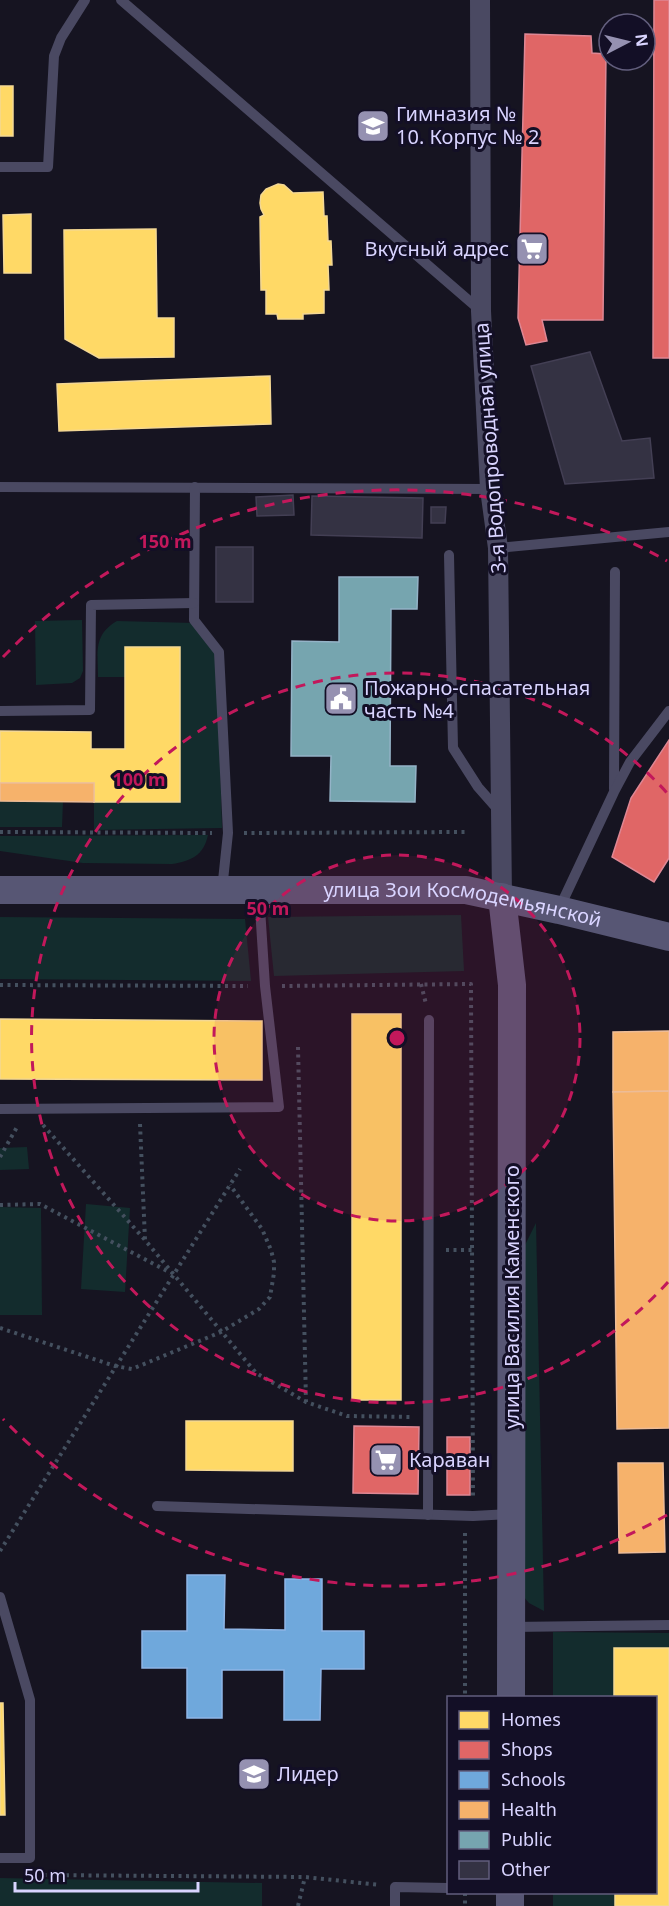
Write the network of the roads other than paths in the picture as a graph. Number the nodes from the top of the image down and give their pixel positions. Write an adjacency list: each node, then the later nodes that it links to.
1 (85, 0): 4 (lane)
2 (121, 0): 5 (lane)
3 (480, 0): 5 (street, 3-я Водопроводная улица)
4 (0, 167)
5 (481, 311): 8 (street, 3-я Водопроводная улица)
6 (0, 487): 7 (lane)
7 (195, 487): 8 (lane); 13 (lane)
8 (490, 489): 10 (street, 3-я Водопроводная улица)
9 (669, 532): 10 (lane)
10 (498, 548): 17 (street, 3-я Водопроводная улица)
11 (449, 555): 17 (lane)
12 (615, 572): 16 (lane)
13 (194, 603): 14 (lane); 19 (lane)
14 (0, 711)
15 (669, 711): 16 (lane)
16 (614, 792): 22 (lane)
17 (500, 812): 21 (street, 3-я Водопроводная улица)
18 (0, 890): 19 (main road, улица Зои Космодемьянской)
19 (222, 890): 20 (main road, улица Зои Космодемьянской)
20 (259, 890): 21 (main road, улица Зои Космодемьянской); 25 (lane)
21 (502, 897): 22 (main road, улица Зои Космодемьянской); 27 (main road, улица Василия Каменского)
22 (559, 910): 23 (main road, улица Зои Космодемьянской)
23 (669, 937)
24 (429, 1020): 28 (lane)
25 (0, 1109)
26 (157, 1506): 28 (lane)
27 (511, 1514): 28 (lane); 31 (main road, улица Василия Каменского)
28 (428, 1515)
29 (0, 1597): 33 (lane)
30 (669, 1625): 31 (lane)
31 (511, 1627): 32 (main road, улица Василия Каменского)
32 (511, 1696)
33 (0, 1858)
34 (447, 1888): 35 (lane)
35 (395, 1906)

